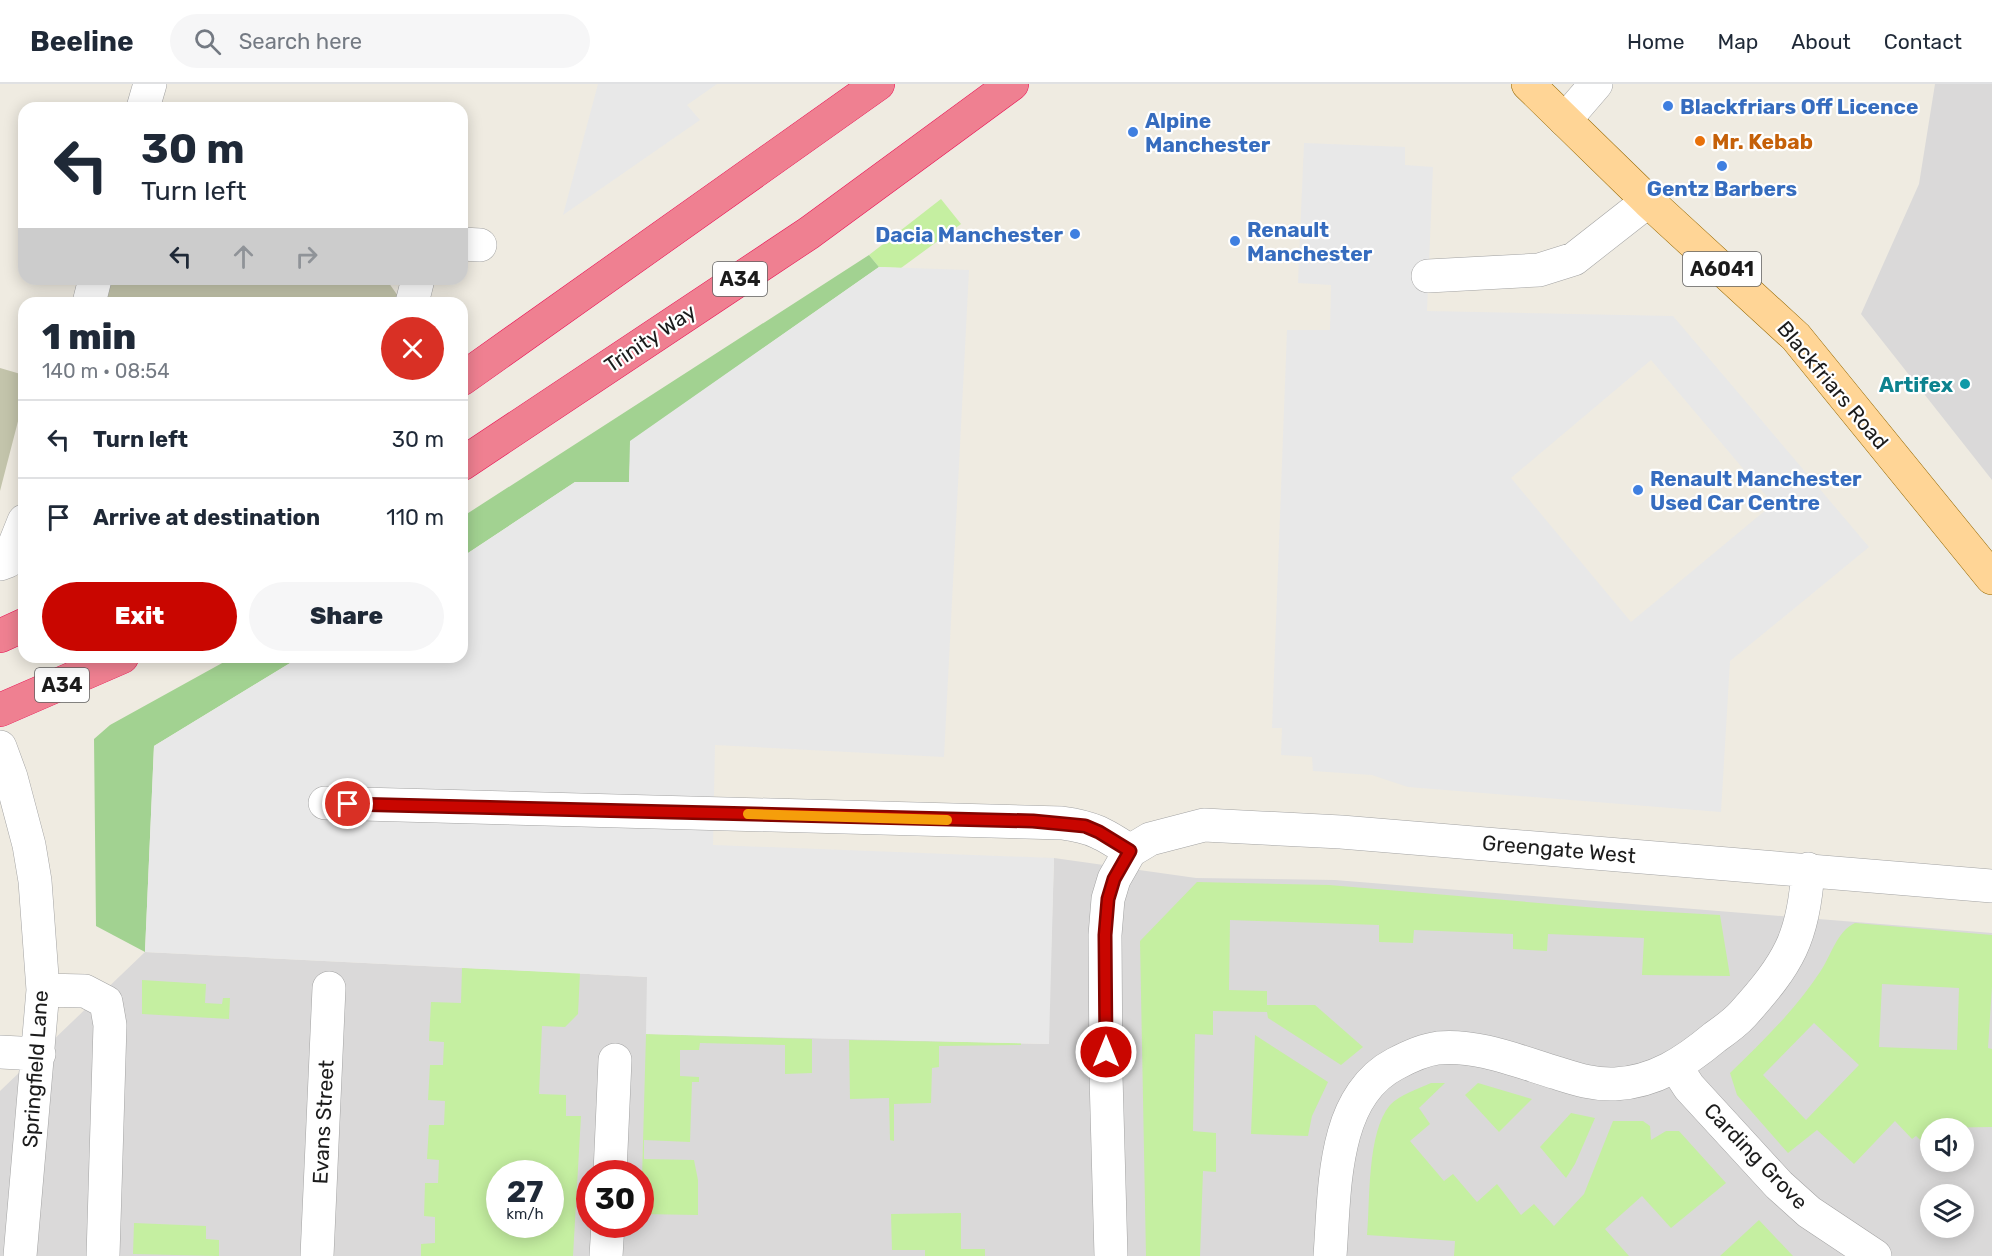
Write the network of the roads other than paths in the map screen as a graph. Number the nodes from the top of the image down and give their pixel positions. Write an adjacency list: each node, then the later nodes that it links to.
1 (150, 84): 6 (street)
2 (878, 84): 10 (highway)
3 (1012, 84): 11 (highway, Trinity Way / A34)
4 (1528, 84): 7 (main road, Blackfriars Road / A6041)
5 (1596, 84): 7 (street)
6 (145, 102)
7 (1565, 120): 8 (main road, Blackfriars Road / A6041)
8 (1648, 201): 9 (street); 14 (main road, Blackfriars Road / A6041)
9 (1428, 276)
10 (468, 375)
11 (468, 460)
12 (18, 538): 13 (street)
13 (0, 564)
14 (1992, 578)
15 (18, 628): 16 (highway)
16 (0, 636)
17 (108, 663): 18 (highway, A34)
18 (0, 710)
19 (0, 747): 25 (street, Springfield Lane)
20 (325, 803): 21 (street)
21 (1130, 851): 22 (street, Greengate West); 36 (street)
22 (1808, 870): 23 (street, Greengate West); 29 (street)
23 (1992, 886)
24 (329, 988): 34 (street, Evans Street)
25 (43, 990): 27 (street, Springfield Lane); 33 (street)
26 (0, 1052): 27 (street)
27 (39, 1054): 32 (street, Springfield Lane)
28 (615, 1060): 30 (street)
29 (1676, 1067): 37 (street); 38 (street, Carding Grove)
30 (611, 1160)
31 (607, 1238): 35 (street)
32 (20, 1256)
33 (103, 1256)
34 (317, 1256)
35 (606, 1256)
36 (1111, 1256)
37 (1330, 1256)
38 (1875, 1256)

